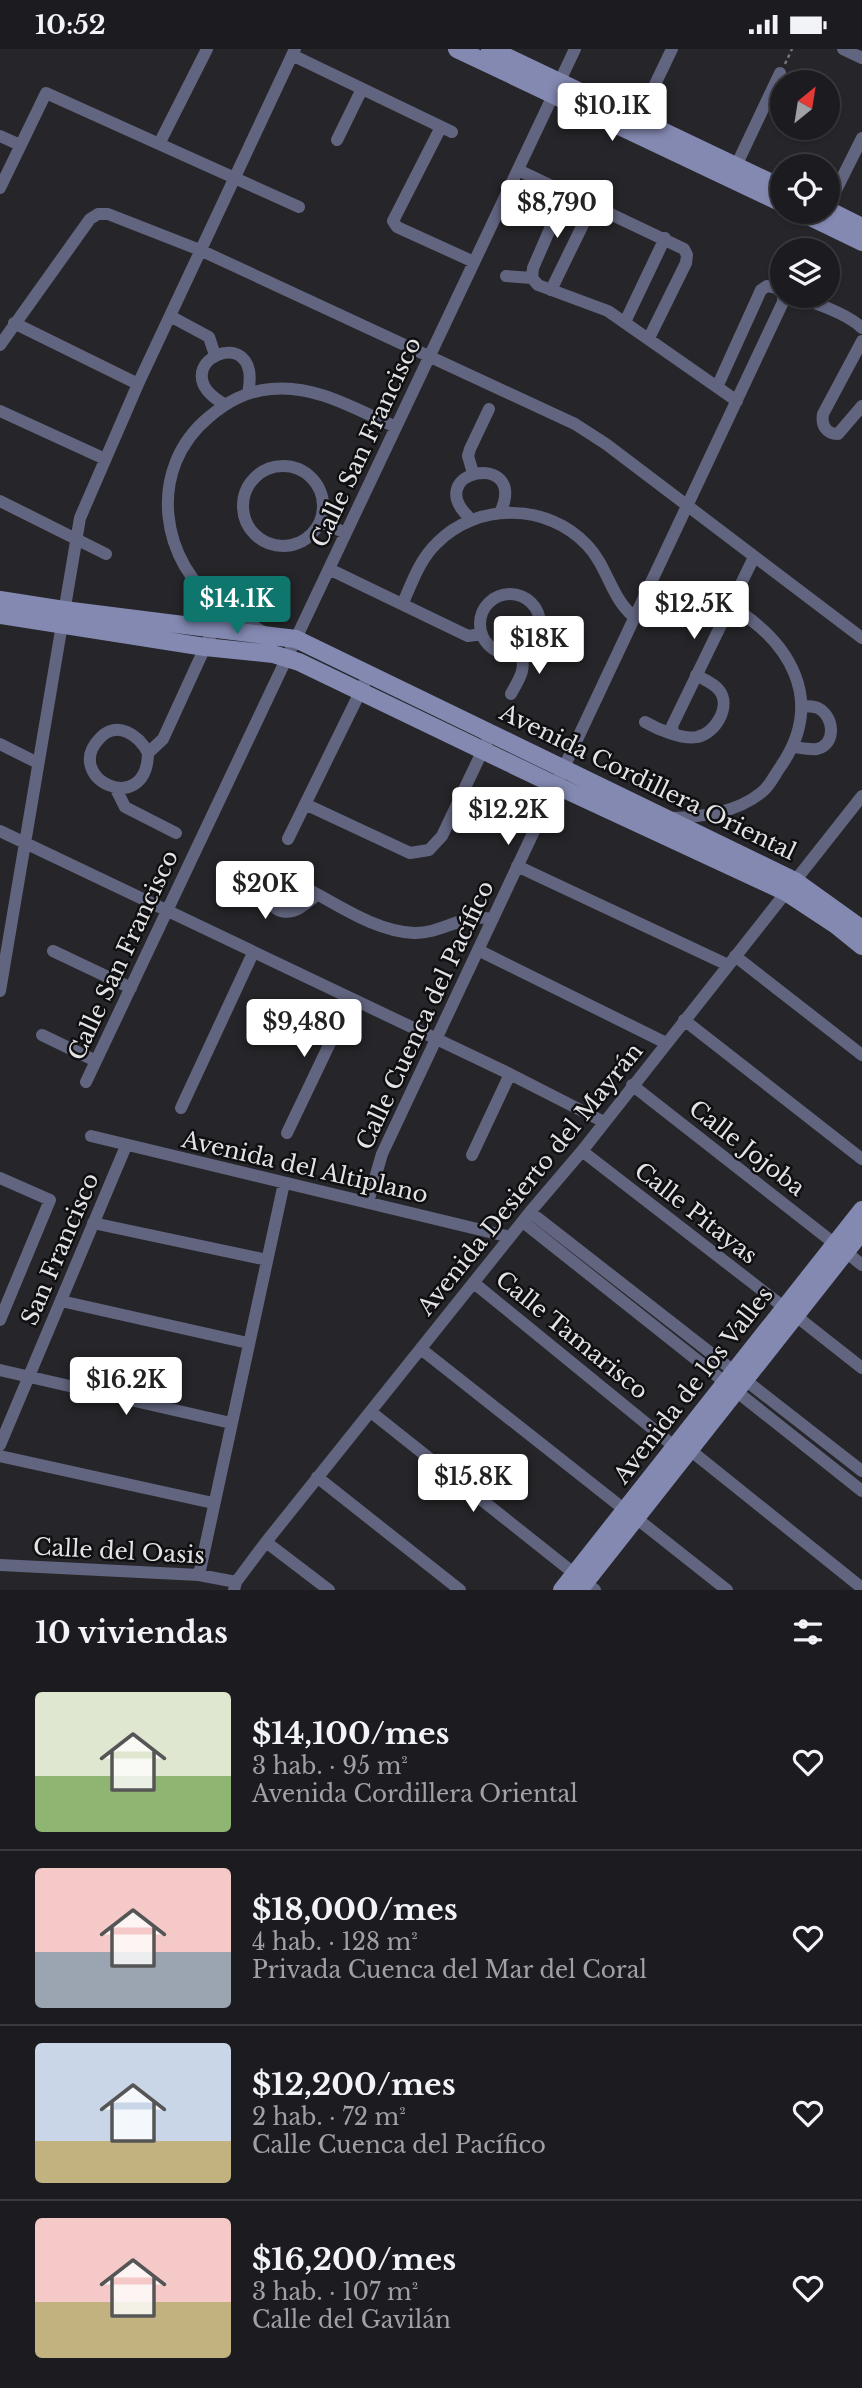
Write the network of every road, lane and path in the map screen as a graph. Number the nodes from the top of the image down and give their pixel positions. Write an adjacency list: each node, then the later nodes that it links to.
1 (207, 49): 16 (street)
2 (457, 49): 9 (street)
3 (489, 49): 9 (street)
4 (575, 49): 9 (street, Calle San Francisco)
5 (672, 49): 12 (street)
6 (843, 49): 8 (street)
7 (293, 52): 10 (street); 20 (street)
8 (862, 58)
9 (556, 88): 12 (street); 19 (street, Calle San Francisco)
10 (362, 89): 15 (street); 34 (street)
11 (770, 94): 18 (street)
12 (636, 125): 18 (street); 25 (street)
13 (0, 136): 17 (street)
14 (862, 138): 22 (street)
15 (337, 140)
16 (159, 144): 17 (street); 20 (street)
17 (20, 145): 23 (street)
18 (736, 166): 21 (street)
19 (518, 170): 24 (street); 34 (street, Calle San Francisco)
20 (234, 177): 27 (street); 33 (street)
21 (770, 182)
22 (840, 182)
23 (0, 188)
24 (566, 192): 26 (street); 36 (street)
25 (770, 197)
26 (593, 204): 31 (street); 38 (street)
27 (299, 207)
28 (840, 218): 30 (street)
29 (840, 224): 32 (street)
30 (862, 226)
31 (665, 238): 42 (street); 45 (street)
32 (862, 242)
33 (200, 250): 41 (street); 43 (street); 49 (street)
34 (474, 262): 49 (street, Calle San Francisco)
35 (506, 276): 36 (street)
36 (532, 278): 38 (street)
37 (770, 286): 51 (street)
38 (551, 290): 42 (street)
39 (780, 308): 53 (street, Calle Cuenca del Pacífico)
40 (825, 308): 44 (street)
41 (170, 316): 48 (street); 50 (street)
42 (625, 322): 45 (street)
43 (14, 323): 47 (street); 50 (street)
44 (862, 328)
45 (649, 338): 51 (street)
46 (862, 341): 55 (street)
47 (0, 345)
48 (215, 355): 52 (street); 54 (street)
49 (430, 356): 58 (street, Calle San Francisco); 62 (street)
50 (138, 384): 59 (street)
51 (717, 387): 53 (street)
52 (248, 393): 54 (street); 58 (street)
53 (737, 401): 62 (street, Calle Cuenca del Pacífico)
54 (224, 404): 74 (street)
55 (862, 406)
56 (489, 408): 60 (street)
57 (0, 411): 59 (street)
58 (396, 427): 66 (street, Calle San Francisco)
59 (105, 459): 67 (street)
60 (473, 473): 63 (street); 64 (street)
61 (0, 501): 67 (street)
62 (688, 507): 69 (street); 76 (street, Calle Cuenca del Pacífico)
63 (500, 513): 64 (street); 76 (street)
64 (472, 520): 72 (street)
65 (320, 522): 65 (street); 66 (street)
66 (346, 533): 70 (street, Calle San Francisco)
67 (76, 537): 68 (street); 77 (street)
68 (106, 554)
69 (754, 557): 73 (street); 81 (street)
70 (329, 569): 72 (street); 82 (street, Calle San Francisco)
71 (0, 600): 77 (street, Avenida Cordillera Oriental)
72 (403, 603): 80 (street)
73 (729, 605): 87 (street); 90 (street)
74 (223, 608): 78 (street); 79 (street)
75 (0, 615): 77 (street, Avenida Cordillera Oriental)
76 (633, 616): 99 (street, Calle Cuenca del Pacífico)
77 (62, 618): 78 (street, Avenida Cordillera Oriental); 83 (street, Avenida Cordillera Oriental); 98 (street)
78 (214, 628): 79 (street, Avenida Cordillera Oriental); 83 (street)
79 (268, 634): 82 (street, Avenida Cordillera Oriental)
80 (482, 634): 84 (street); 84 (street)
81 (862, 638)
82 (296, 639): 85 (street, Calle San Francisco); 86 (street, Avenida Cordillera Oriental)
83 (205, 647): 85 (street, Avenida Cordillera Oriental); 97 (street)
84 (521, 652): 89 (street)
85 (287, 657): 88 (street, Avenida Cordillera Oriental); 112 (street, Calle San Francisco)
86 (369, 674): 88 (street); 93 (street, Avenida Cordillera Oriental)
87 (696, 675): 92 (street); 92 (street)
88 (360, 691): 96 (street, Avenida Cordillera Oriental); 103 (street)
89 (511, 694)
90 (801, 705): 95 (street); 95 (street)
91 (645, 722): 92 (street)
92 (673, 732)
93 (491, 733): 96 (street); 99 (street, Avenida Cordillera Oriental)
94 (0, 744): 98 (street)
95 (794, 747): 104 (street)
96 (482, 750): 100 (street, Avenida Cordillera Oriental); 103 (street)
97 (148, 753): 101 (street); 101 (street)
98 (38, 763): 108 (street)
99 (564, 767): 100 (street, Calle Cuenca del Pacífico); 104 (street, Avenida Cordillera Oriental)
100 (555, 785): 109 (street, Calle Cuenca del Pacífico); 110 (street, Avenida Cordillera Oriental)
101 (116, 789): 106 (street)
102 (862, 796): 110 (street, Avenida Desierto del Mayrán)
103 (305, 804): 107 (street)
104 (667, 818): 110 (street, Avenida Cordillera Oriental)
105 (0, 831): 108 (street)
106 (176, 834)
107 (288, 839)
108 (24, 842): 112 (street); 115 (street)
109 (517, 866): 113 (street, Calle Cuenca del Pacífico); 120 (street)
110 (791, 886): 114 (street, Avenida Cordillera Oriental); 116 (street, Avenida Cordillera Oriental); 120 (street, Avenida Desierto del Mayrán)
111 (317, 895): 113 (street)
112 (167, 912): 119 (street); 121 (street, Calle San Francisco)
113 (493, 919): 117 (street, Calle Cuenca del Pacífico)
114 (862, 929)
115 (5, 931): 122 (street)
116 (862, 946)
117 (478, 950): 126 (street, Calle Cuenca del Pacífico); 127 (street)
118 (53, 951): 121 (street)
119 (253, 953): 123 (street); 133 (street)
120 (732, 960): 124 (street, Avenida Desierto del Mayrán); 128 (street)
121 (131, 988): 129 (street, Calle San Francisco)
122 (0, 991)
123 (351, 999): 126 (street); 135 (street)
124 (684, 1020): 127 (street, Avenida Desierto del Mayrán); 140 (street)
125 (42, 1035): 129 (street)
126 (437, 1039): 130 (street); 143 (street, Calle Cuenca del Pacífico)
127 (666, 1043): 132 (street, Avenida Desierto del Mayrán)
128 (862, 1055)
129 (96, 1061): 131 (street, Calle San Francisco)
130 (510, 1074): 134 (street); 139 (street)
131 (86, 1081)
132 (632, 1085): 134 (street, Avenida Desierto del Mayrán); 149 (street, Calle Jojoba)
133 (181, 1108)
134 (604, 1122): 138 (street, Avenida Desierto del Mayrán)
135 (287, 1133)
136 (91, 1136): 137 (street, Avenida del Altiplano)
137 (126, 1146): 142 (street, Avenida del Altiplano); 146 (street, San Francisco)
138 (582, 1151): 145 (street, Avenida Desierto del Mayrán); 156 (street, Calle Pitayas)
139 (472, 1155)
140 (862, 1159)
141 (0, 1178): 154 (street)
142 (284, 1183): 143 (street, Avenida del Altiplano); 150 (street)
143 (368, 1202): 148 (street, Avenida del Altiplano)
144 (862, 1210): 149 (street, Avenida de los Valles)
145 (526, 1217): 148 (street, Avenida Desierto del Mayrán); 163 (street)
146 (93, 1223): 150 (street); 155 (street, San Francisco)
147 (862, 1231): 149 (street, Avenida de los Valles)
148 (510, 1237): 153 (street, Avenida Desierto del Mayrán)
149 (840, 1248): 151 (street, Calle Jojoba); 156 (street, Avenida de los Valles)
150 (267, 1260): 158 (street)
151 (862, 1265)
152 (0, 1282): 154 (street)
153 (474, 1283): 159 (street, Avenida Desierto del Mayrán); 167 (street, Calle Tamarisco)
154 (14, 1288): 157 (street)
155 (61, 1301): 158 (street); 162 (street, San Francisco)
156 (790, 1312): 160 (street, Calle Pitayas); 163 (street, Avenida de los Valles)
157 (0, 1320)
158 (248, 1343): 165 (street)
159 (421, 1349): 164 (street, Avenida Desierto del Mayrán); 173 (street)
160 (862, 1368)
161 (0, 1370): 162 (street)
162 (28, 1377): 165 (street); 166 (street, San Francisco)
163 (736, 1380): 167 (street, Avenida de los Valles); 169 (street); 171 (street)
164 (371, 1412): 170 (street, Avenida Desierto del Mayrán); 177 (street)
165 (230, 1423): 172 (street)
166 (0, 1445)
167 (683, 1448): 173 (street, Avenida de los Valles); 179 (street, Calle Tamarisco)
168 (0, 1456): 172 (street)
169 (862, 1471)
170 (317, 1477): 174 (street, Avenida Desierto del Mayrán); 181 (street)
171 (862, 1491)
172 (213, 1503): 176 (street)
173 (631, 1514): 177 (street, Avenida de los Valles); 183 (street)
174 (266, 1542): 178 (street, Avenida Desierto del Mayrán); 180 (street)
175 (0, 1565): 176 (street, Calle del Oasis)
176 (199, 1575): 178 (street, Calle del Oasis)
177 (584, 1584): 182 (street, Avenida de los Valles)
178 (235, 1586)
179 (862, 1588)
180 (329, 1590)
181 (460, 1590)
182 (562, 1590)
183 (727, 1590)

